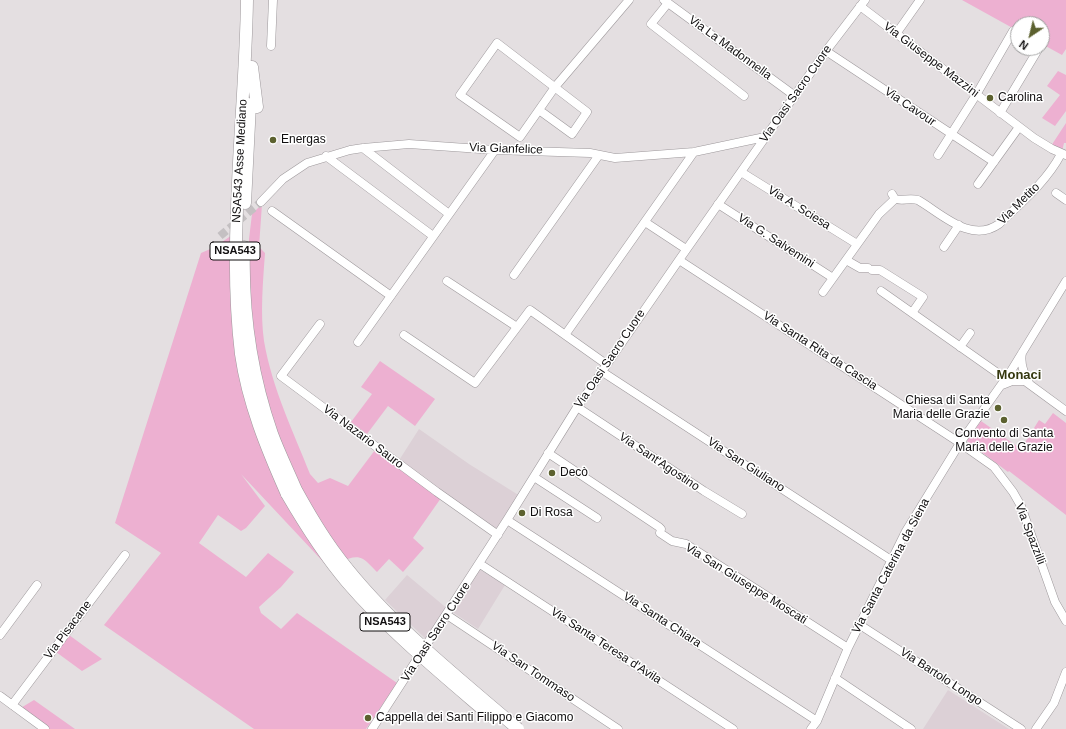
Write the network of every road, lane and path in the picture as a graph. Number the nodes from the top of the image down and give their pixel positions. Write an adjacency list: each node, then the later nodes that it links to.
1 (247, 0): 77 (highway, NSA543 Asse Mediano / NSA543)
2 (254, 0): 13 (highway, NSA543 Asse Mediano / NSA543)
3 (273, 0): 10 (street)
4 (629, 0): 14 (street)
5 (920, 0): 8 (street)
6 (666, 1): 16 (street); 17 (street, Via La Madonnella)
7 (862, 3): 8 (street, Via Giuseppe Mazzini); 11 (street, Via Oasi Sacro Cuore)
8 (896, 34): 15 (street, Via Giuseppe Mazzini)
9 (1010, 36): 15 (street)
10 (271, 46)
11 (826, 51): 17 (street, Via Oasi Sacro Cuore); 22 (street, Via Cavour)
12 (1034, 56): 20 (street)
13 (252, 68): 18 (highway); 35 (highway, NSA543 Asse Mediano / NSA543)
14 (555, 87): 19 (street); 19 (street); 19 (street)
15 (976, 95): 20 (street, Via Giuseppe Mazzini); 22 (street)
16 (744, 96)
17 (795, 96): 23 (street, Via Oasi Sacro Cuore)
18 (257, 107)
19 (539, 110)
20 (1000, 113): 21 (street, Via Giuseppe Mazzini)
21 (1019, 127): 27 (street, Via Giuseppe Mazzini); 31 (street)
22 (952, 134): 29 (street); 31 (street, Via Cavour)
23 (766, 137): 26 (street, Via Gianfelice); 33 (street, Via Oasi Sacro Cuore)
24 (363, 148): 25 (street, Via Gianfelice); 30 (street, Via Gianfelice); 41 (street)
25 (495, 150): 28 (street, Via Gianfelice); 41 (street)
26 (694, 152): 28 (street, Via Gianfelice); 42 (street)
27 (1064, 154): 43 (street, Via Metito)
28 (599, 155): 50 (street)
29 (938, 155)
30 (326, 156): 38 (street, Via Gianfelice); 44 (street)
31 (994, 162): 34 (street)
32 (257, 164): 35 (highway)
33 (741, 172): 39 (street, Via Oasi Sacro Cuore); 45 (street, Via A. Sciesa)
34 (978, 184)
35 (246, 187): 77 (highway, NSA543 Asse Mediano / NSA543)
36 (1056, 193): 37 (street)
37 (1066, 200)
38 (261, 202)
39 (718, 204): 47 (street, Via Oasi Sacro Cuore); 51 (street, Via G. Salvemini)
40 (272, 211): 57 (street)
41 (449, 214): 44 (street)
42 (645, 222): 47 (street); 63 (street)
43 (959, 226): 45 (street, Via Metito); 46 (street)
44 (433, 236): 57 (street)
45 (857, 244): 49 (street, Via Metito)
46 (944, 247)
47 (686, 249): 48 (street, Via Oasi Sacro Cuore)
48 (679, 260): 67 (street, Via Oasi Sacro Cuore); 74 (street, Via Santa Rita da Cascia)
49 (846, 260): 51 (street, Via Metito); 58 (street)
50 (514, 275)
51 (833, 278): 55 (street, Via Metito)
52 (447, 281): 60 (street)
53 (1066, 281): 56 (street, Via Santa Caterina da Siena)
54 (882, 291): 58 (street)
55 (823, 292)
56 (1063, 293): 66 (street, Via Santa Caterina da Siena)
57 (391, 296): 64 (street)
58 (912, 313): 65 (street)
59 (320, 324): 81 (street, Via Nazario Sauro)
60 (517, 327): 62 (street); 63 (street, Via San Giuliano)
61 (970, 333): 65 (street)
62 (404, 335)
63 (565, 335): 67 (street, Via San Giuliano)
64 (358, 342)
65 (960, 346): 69 (street)
66 (1023, 352): 68 (street, Via Santa Caterina da Siena); 70 (street)
67 (604, 367): 72 (street, Via Oasi Sacro Cuore); 83 (street, Via San Giuliano)
68 (1011, 371): 69 (street, Via Santa Caterina da Siena); 70 (street)
69 (1006, 379): 71 (street, Via Santa Caterina da Siena)
70 (1025, 380): 71 (street); 73 (street)
71 (1000, 387): 74 (street, Via Santa Caterina da Siena)
72 (577, 407): 75 (street, Via Oasi Sacro Cuore); 78 (street, Via Sant'Agostino)
73 (1066, 411)
74 (960, 443): 83 (street, Via Santa Caterina da Siena); 87 (street, Via Spazzilli)
75 (548, 453): 76 (street, Via Oasi Sacro Cuore); 90 (street, Via San Giuseppe Moscati)
76 (534, 477): 79 (street); 80 (street, Via Oasi Sacro Cuore)
77 (291, 492): 98 (highway, NSA543 Asse Mediano / NSA543, bridge); 99 (highway, bridge)
78 (742, 514)
79 (597, 518)
80 (508, 520): 81 (street, Via Oasi Sacro Cuore); 95 (street, Via Santa Chiara)
81 (498, 535): 84 (street, Via Oasi Sacro Cuore)
82 (124, 555): 94 (street, Via Pisacane)
83 (891, 560): 88 (street, Via Santa Caterina da Siena)
84 (480, 564): 86 (street, Via Oasi Sacro Cuore); 101 (street, Via Santa Teresa d'Avila)
85 (37, 585): 89 (street)
86 (447, 615): 97 (street, Via Oasi Sacro Cuore); 100 (street, Via San Tommaso)
87 (1066, 621)
88 (860, 625): 90 (street, Via Santa Caterina da Siena); 104 (street, Via Bartolo Longo)
89 (0, 635)
90 (848, 648): 92 (street, Via Santa Caterina da Siena)
91 (1066, 672): 105 (street)
92 (835, 678): 95 (street, Via Santa Caterina da Siena); 103 (street)
93 (0, 696): 94 (street)
94 (12, 705): 96 (street)
95 (817, 721): 102 (street, Via Santa Caterina da Siena)
96 (45, 729)
97 (372, 729)
98 (506, 729)
99 (518, 729)
100 (618, 729)
101 (733, 729)
102 (811, 729)
103 (911, 729)
104 (1021, 729)
105 (1036, 729)

